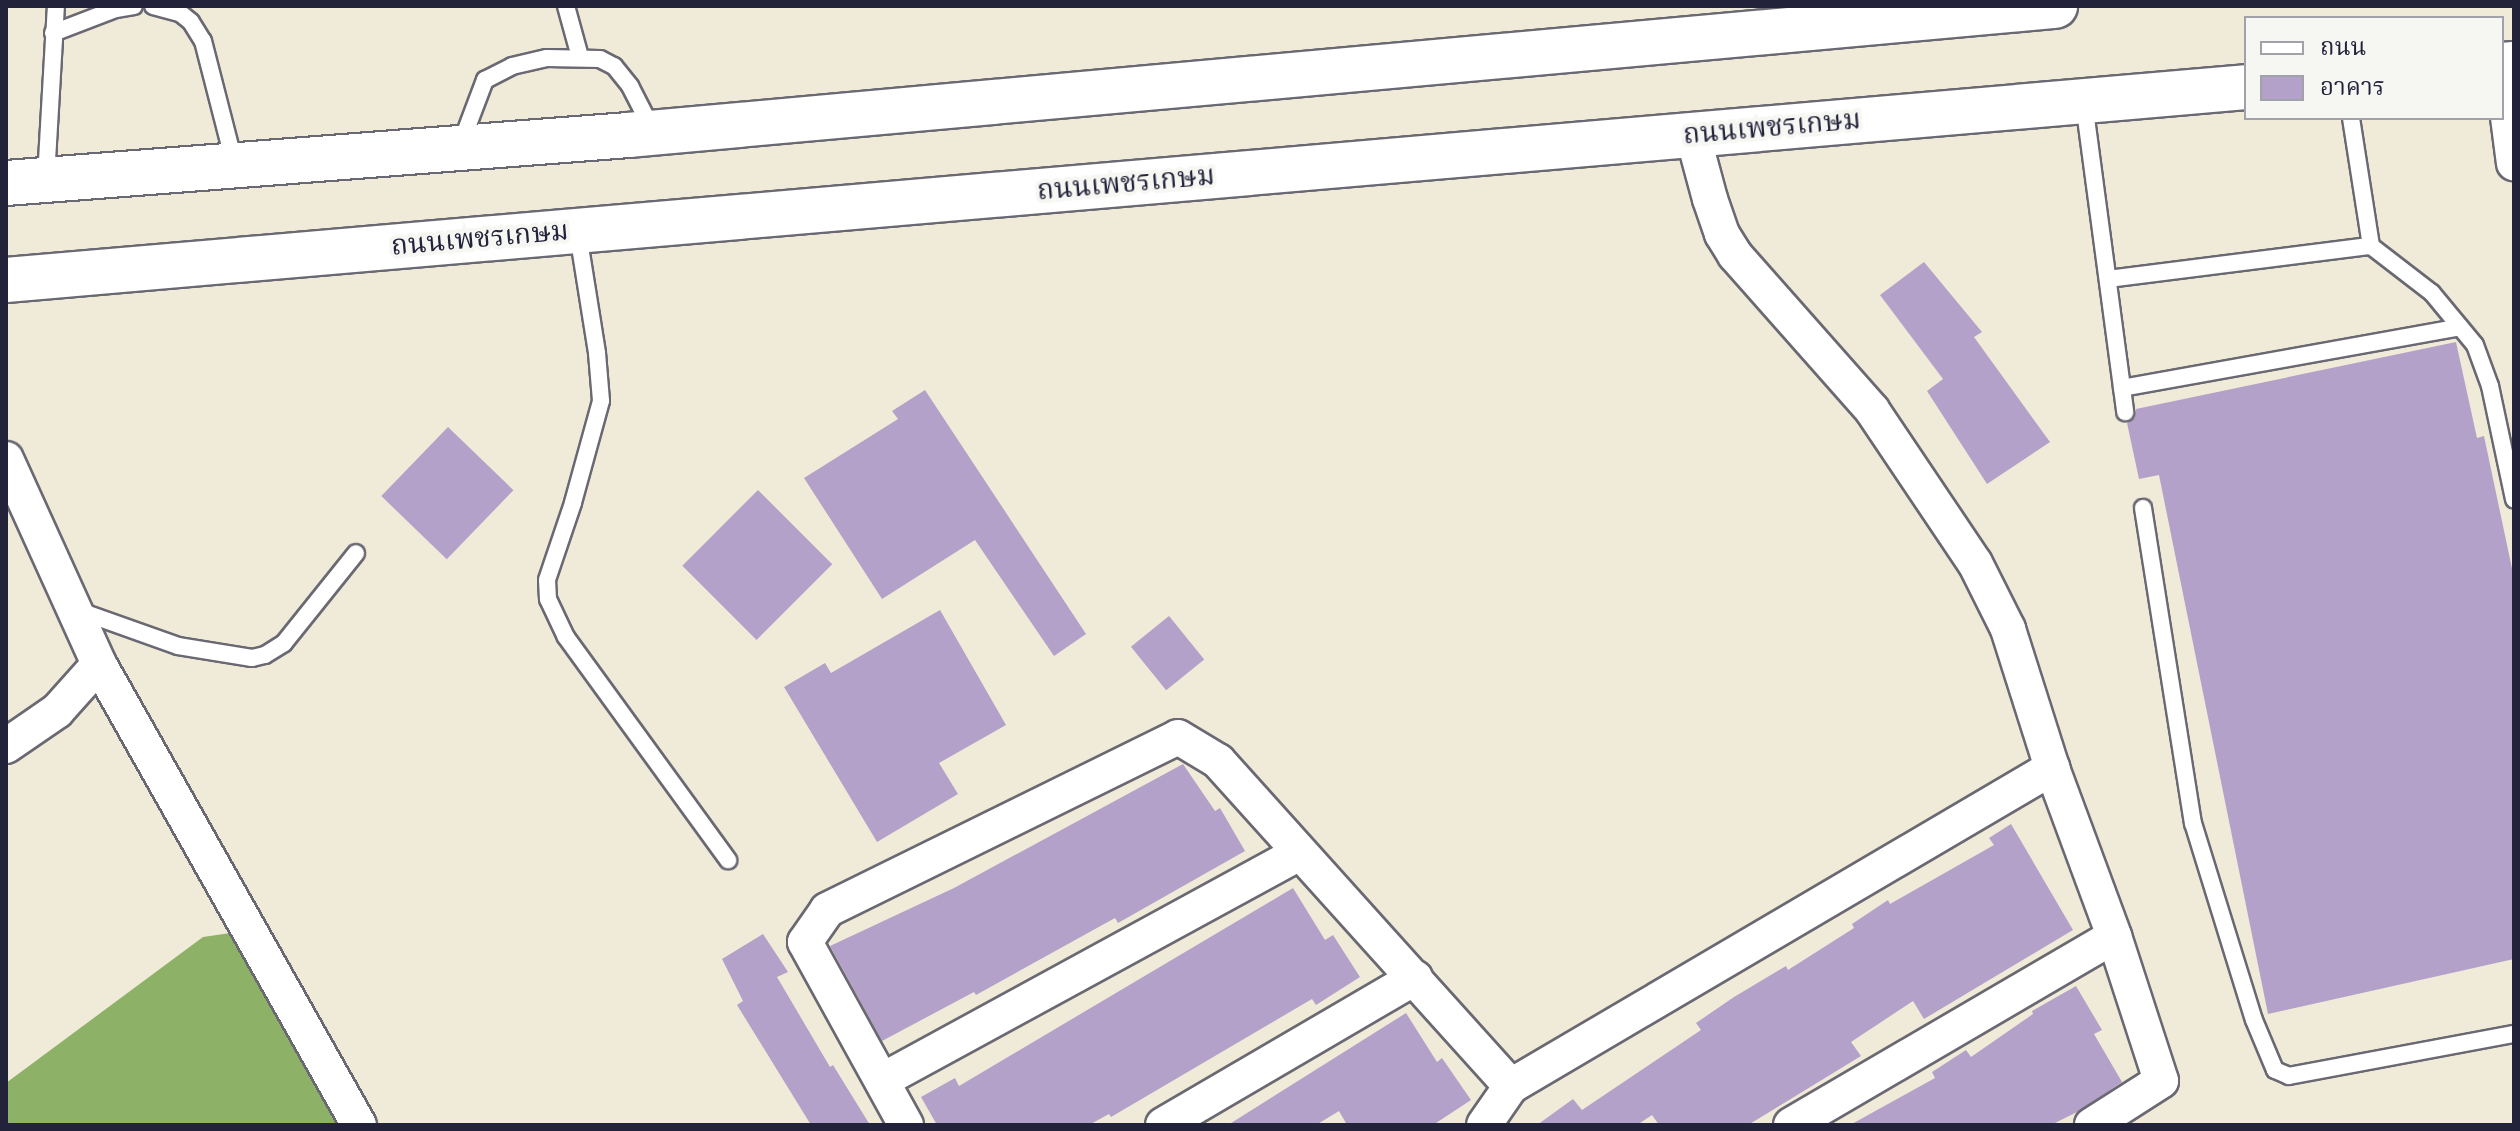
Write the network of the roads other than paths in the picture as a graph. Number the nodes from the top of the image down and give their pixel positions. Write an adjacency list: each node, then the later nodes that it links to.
1 (56, 6): 6 (lane)
2 (134, 6): 6 (lane)
3 (153, 6): 16 (lane)
4 (566, 6): 7 (lane)
5 (2055, 6): 12 (highway)
6 (53, 33): 17 (lane)
7 (580, 57): 12 (lane); 14 (lane)
8 (2504, 86): 15 (street)
9 (2244, 87): 10 (highway, ถนนเพชรเกษม)
10 (2084, 102): 13 (highway, ถนนเพชรเกษม); 20 (lane)
11 (2351, 120): 19 (lane)
12 (654, 133): 14 (highway)
13 (1693, 136): 18 (highway, ถนนเพชรเกษม); 32 (street)
14 (460, 148): 16 (highway)
15 (2514, 163)
16 (235, 164): 17 (highway)
17 (26, 181)
18 (578, 232): 21 (highway, ถนนเพชรเกษม); 34 (lane)
19 (2371, 246): 20 (lane); 22 (lane)
20 (2108, 279): 23 (lane)
21 (6, 280)
22 (2460, 327): 23 (lane); 26 (lane)
23 (2122, 388): 24 (lane)
24 (2125, 412)
25 (6, 459): 29 (street)
26 (2514, 499)
27 (2143, 508): 37 (lane)
28 (356, 553): 29 (lane)
29 (75, 610): 30 (street)
30 (99, 664): 31 (street); 40 (street)
31 (6, 746)
32 (2052, 768): 35 (street); 39 (street)
33 (1299, 853): 36 (street); 38 (street); 38 (street)
34 (728, 860)
35 (2114, 936): 44 (street); 45 (street)
36 (1415, 978): 39 (street); 42 (street)
37 (2514, 1034)
38 (883, 1080): 41 (street)
39 (1511, 1086): 43 (street)
40 (359, 1125)
41 (906, 1125)
42 (1163, 1125)
43 (1484, 1125)
44 (1791, 1125)
45 (2092, 1125)

